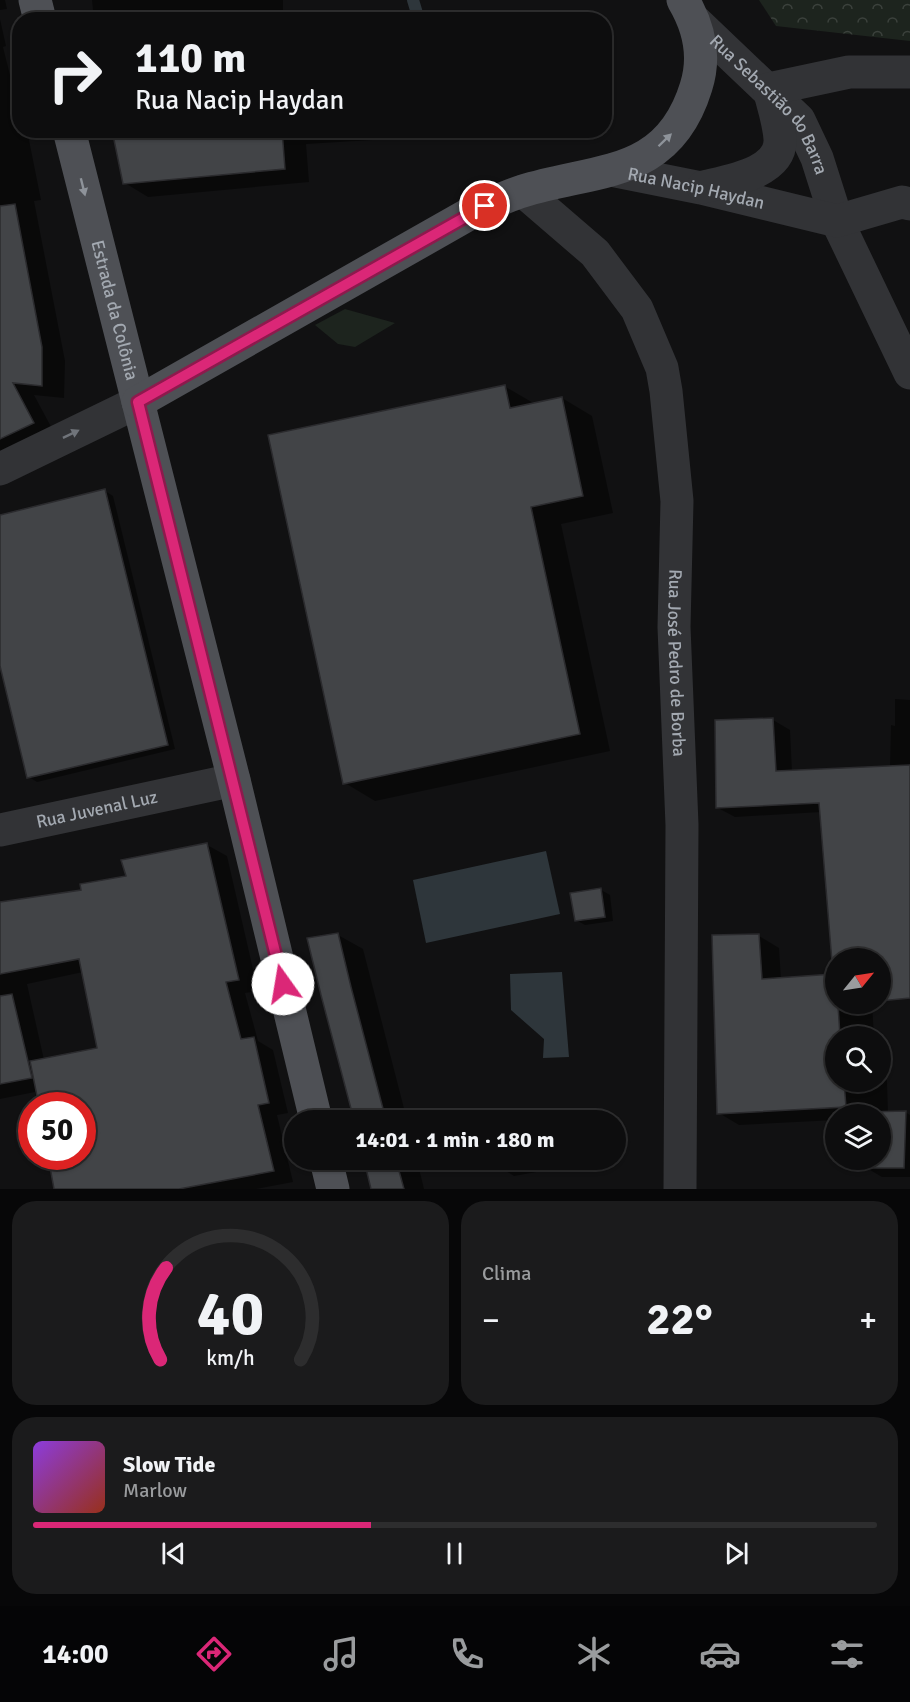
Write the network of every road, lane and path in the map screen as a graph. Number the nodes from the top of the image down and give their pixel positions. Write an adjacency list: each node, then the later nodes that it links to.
1 (689, 11): 3 (street, Rua Sebastião do Barra); 5 (main road, one-way to 1)
2 (910, 72): 3 (street)
3 (769, 89): 6 (street); 9 (street, Rua Sebastião do Barra)
4 (71, 138): 11 (main road, Estrada da Colônia, one-way to 11)
5 (616, 171): 6 (street, Rua Nacip Haydan); 7 (main road, Rua Nacip Haydan)
6 (701, 188): 9 (street, Rua Nacip Haydan)
7 (523, 191): 11 (main road, Rua Nacip Haydan); 18 (street, Rua José Pedro de Borba)
8 (910, 204): 9 (street, Rua Nacip Haydan)
9 (837, 221): 10 (street, Rua Sebastião do Barra)
10 (910, 373)
11 (138, 402): 12 (street, one-way to 11); 13 (main road, Estrada da Colônia)
12 (0, 469)
13 (234, 780): 14 (street, Rua Juvenal Luz); 15 (main road, Estrada da Colônia)
14 (0, 830)
15 (314, 1110)
16 (328, 1170): 17 (main road)
17 (333, 1189)
18 (680, 1189)

